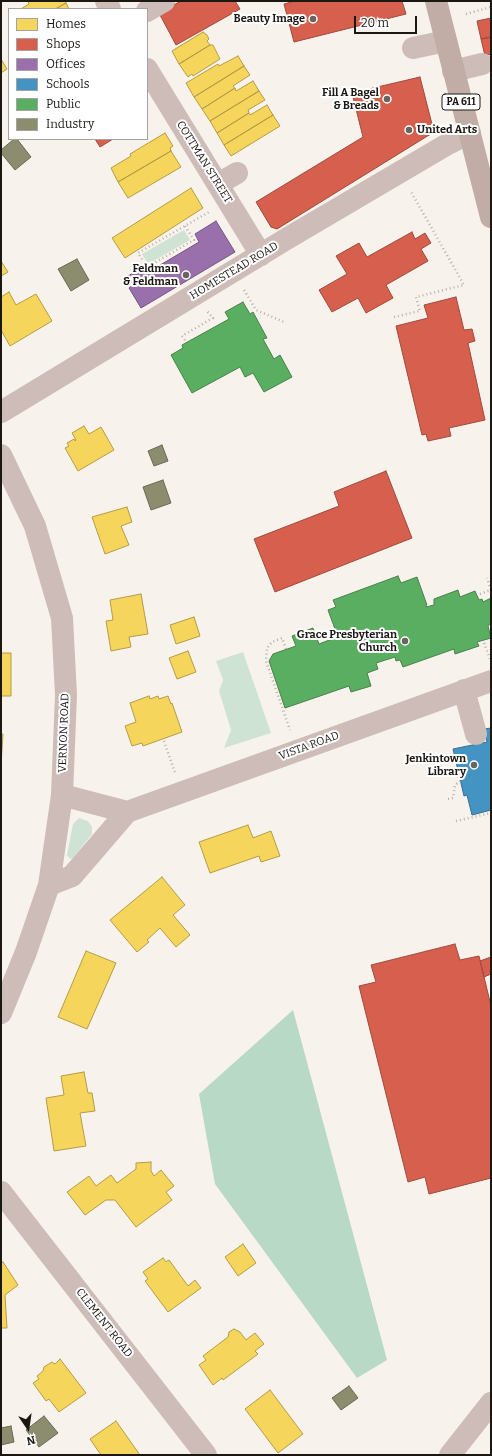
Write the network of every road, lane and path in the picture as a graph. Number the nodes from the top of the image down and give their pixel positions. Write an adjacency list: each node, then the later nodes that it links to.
1 (164, 1): 4 (street)
2 (436, 1): 6 (highway, PA 611)
3 (491, 7): 5 (path)
4 (148, 11)
5 (466, 14)
6 (446, 41): 7 (street); 10 (highway, PA 611)
7 (413, 48)
8 (482, 64): 10 (street)
9 (148, 71): 13 (street, COTTMAN STREET)
10 (453, 71): 11 (highway, PA 611)
11 (470, 133): 16 (highway, PA 611); 18 (street, HOMESTEAD ROAD)
12 (236, 173): 13 (street)
13 (218, 184): 18 (street, COTTMAN STREET)
14 (410, 190): 21 (path)
15 (212, 209): 17 (path)
16 (491, 217)
17 (185, 226): 17 (path)
18 (261, 255): 24 (street, HOMESTEAD ROAD)
19 (243, 288): 22 (path)
20 (207, 310): 23 (path)
21 (394, 317)
22 (284, 322)
23 (185, 340)
24 (1, 412)
25 (1, 455): 40 (street, VERNON ROAD)
26 (486, 578): 27 (path)
27 (480, 594)
28 (484, 643): 31 (path)
29 (491, 648): 31 (path)
30 (286, 649): 35 (path)
31 (486, 650): 32 (path)
32 (491, 662)
33 (491, 681): 34 (street, VISTA ROAD)
34 (464, 690): 36 (street); 42 (street, VISTA ROAD)
35 (291, 734)
36 (476, 734)
37 (164, 741): 38 (path)
38 (176, 776)
39 (460, 781): 41 (path)
40 (62, 794): 42 (street); 45 (street, VERNON ROAD)
41 (448, 799)
42 (127, 812): 45 (street, VISTA ROAD)
43 (491, 813): 44 (path)
44 (456, 821)
45 (49, 884): 46 (street, VERNON ROAD)
46 (1, 1013)
47 (1, 1192): 49 (street, CLEMENT ROAD)
48 (491, 1403): 50 (street)
49 (206, 1455)
50 (450, 1455)

